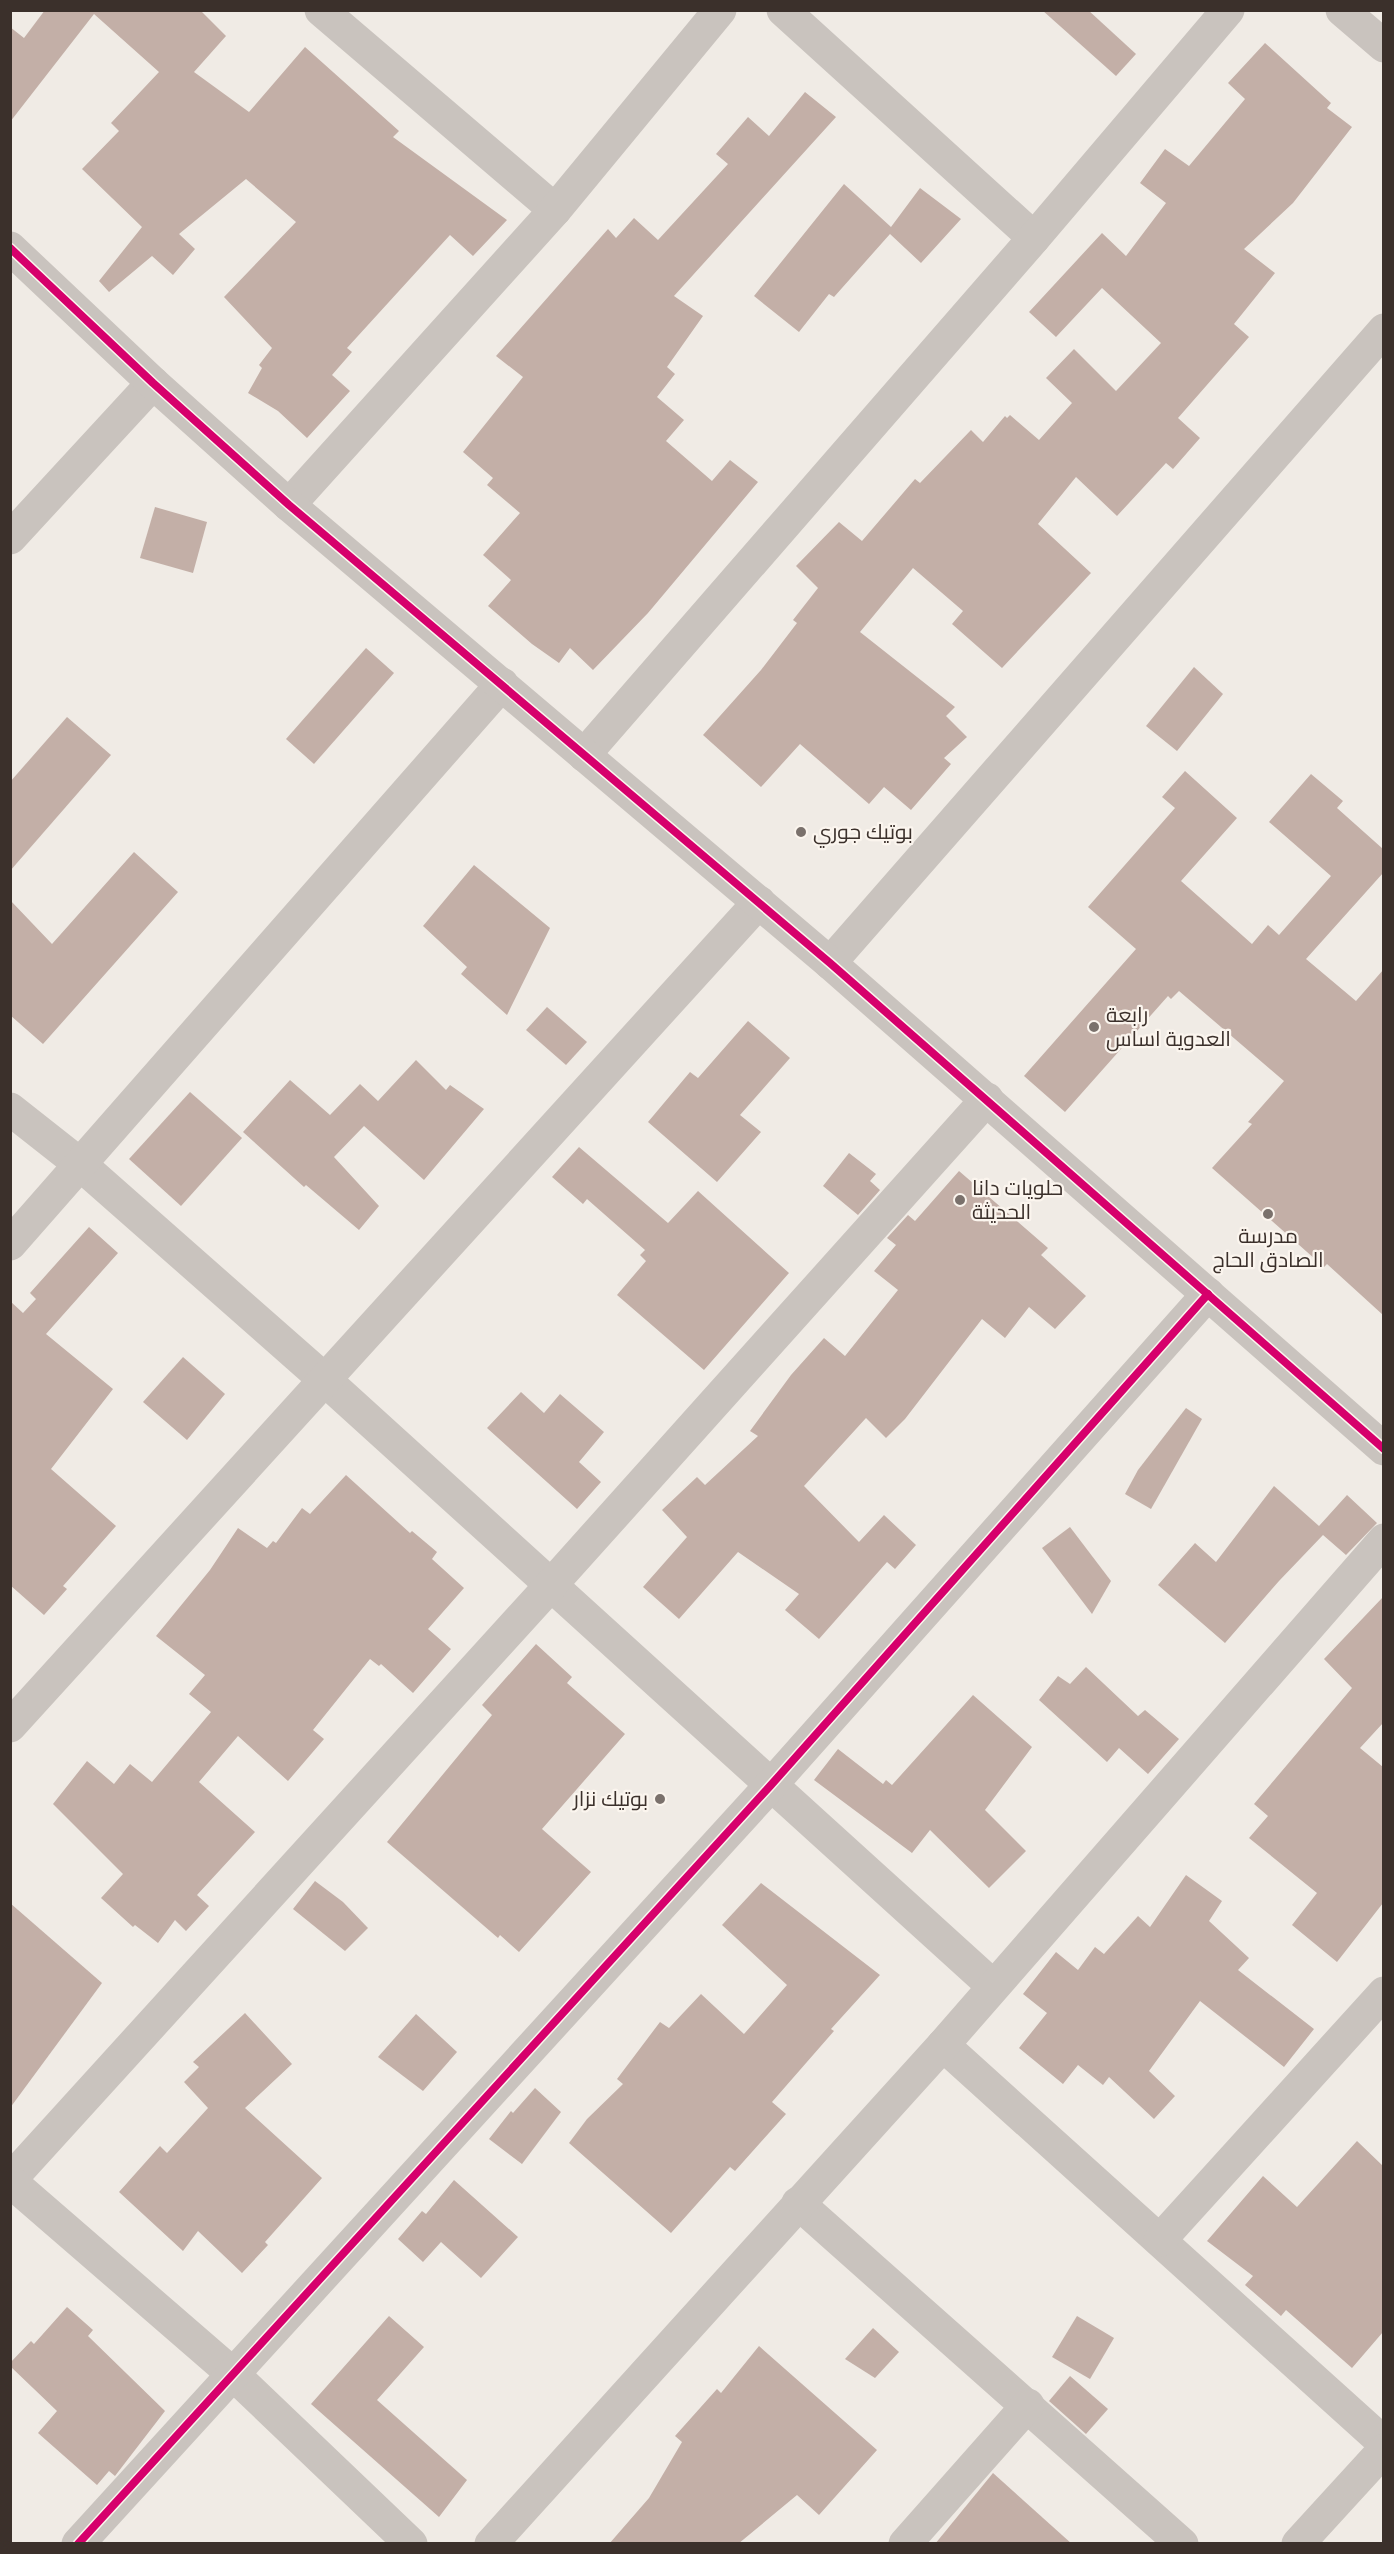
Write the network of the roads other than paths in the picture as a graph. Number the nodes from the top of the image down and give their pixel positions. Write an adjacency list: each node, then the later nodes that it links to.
1 (321, 10): 7 (street)
2 (720, 10): 7 (street)
3 (783, 10): 8 (street)
4 (1228, 10): 8 (street)
5 (1342, 10): 6 (street)
6 (1383, 46)
7 (555, 210): 12 (street)
8 (1034, 238): 15 (street)
9 (10, 248): 11 (street)
10 (1383, 330): 17 (street)
11 (153, 382): 12 (street); 13 (street)
12 (289, 505): 14 (street)
13 (10, 538)
14 (502, 684): 15 (street); 20 (street)
15 (584, 755): 16 (street)
16 (759, 902): 17 (street); 23 (street)
17 (830, 963): 18 (street)
18 (987, 1099): 22 (street); 26 (street)
19 (10, 1109): 20 (street)
20 (81, 1165): 21 (street); 23 (street)
21 (10, 1244)
22 (1208, 1294): 24 (street); 28 (street)
23 (326, 1380): 26 (street); 27 (street)
24 (1383, 1449)
25 (1383, 1540): 29 (street)
26 (551, 1585): 28 (street); 32 (street)
27 (10, 1726)
28 (771, 1785): 29 (street); 35 (street)
29 (993, 1986): 31 (street)
30 (1383, 1993): 34 (street)
31 (943, 2045): 33 (street); 34 (street)
32 (10, 2180): 35 (street)
33 (798, 2203): 36 (street); 41 (street)
34 (1160, 2240): 37 (street)
35 (234, 2375): 39 (street); 40 (street)
36 (1028, 2405): 42 (street); 43 (street)
37 (1383, 2443)
38 (1383, 2450): 44 (street)
39 (78, 2544)
40 (411, 2544)
41 (491, 2544)
42 (905, 2544)
43 (1182, 2544)
44 (1298, 2544)

